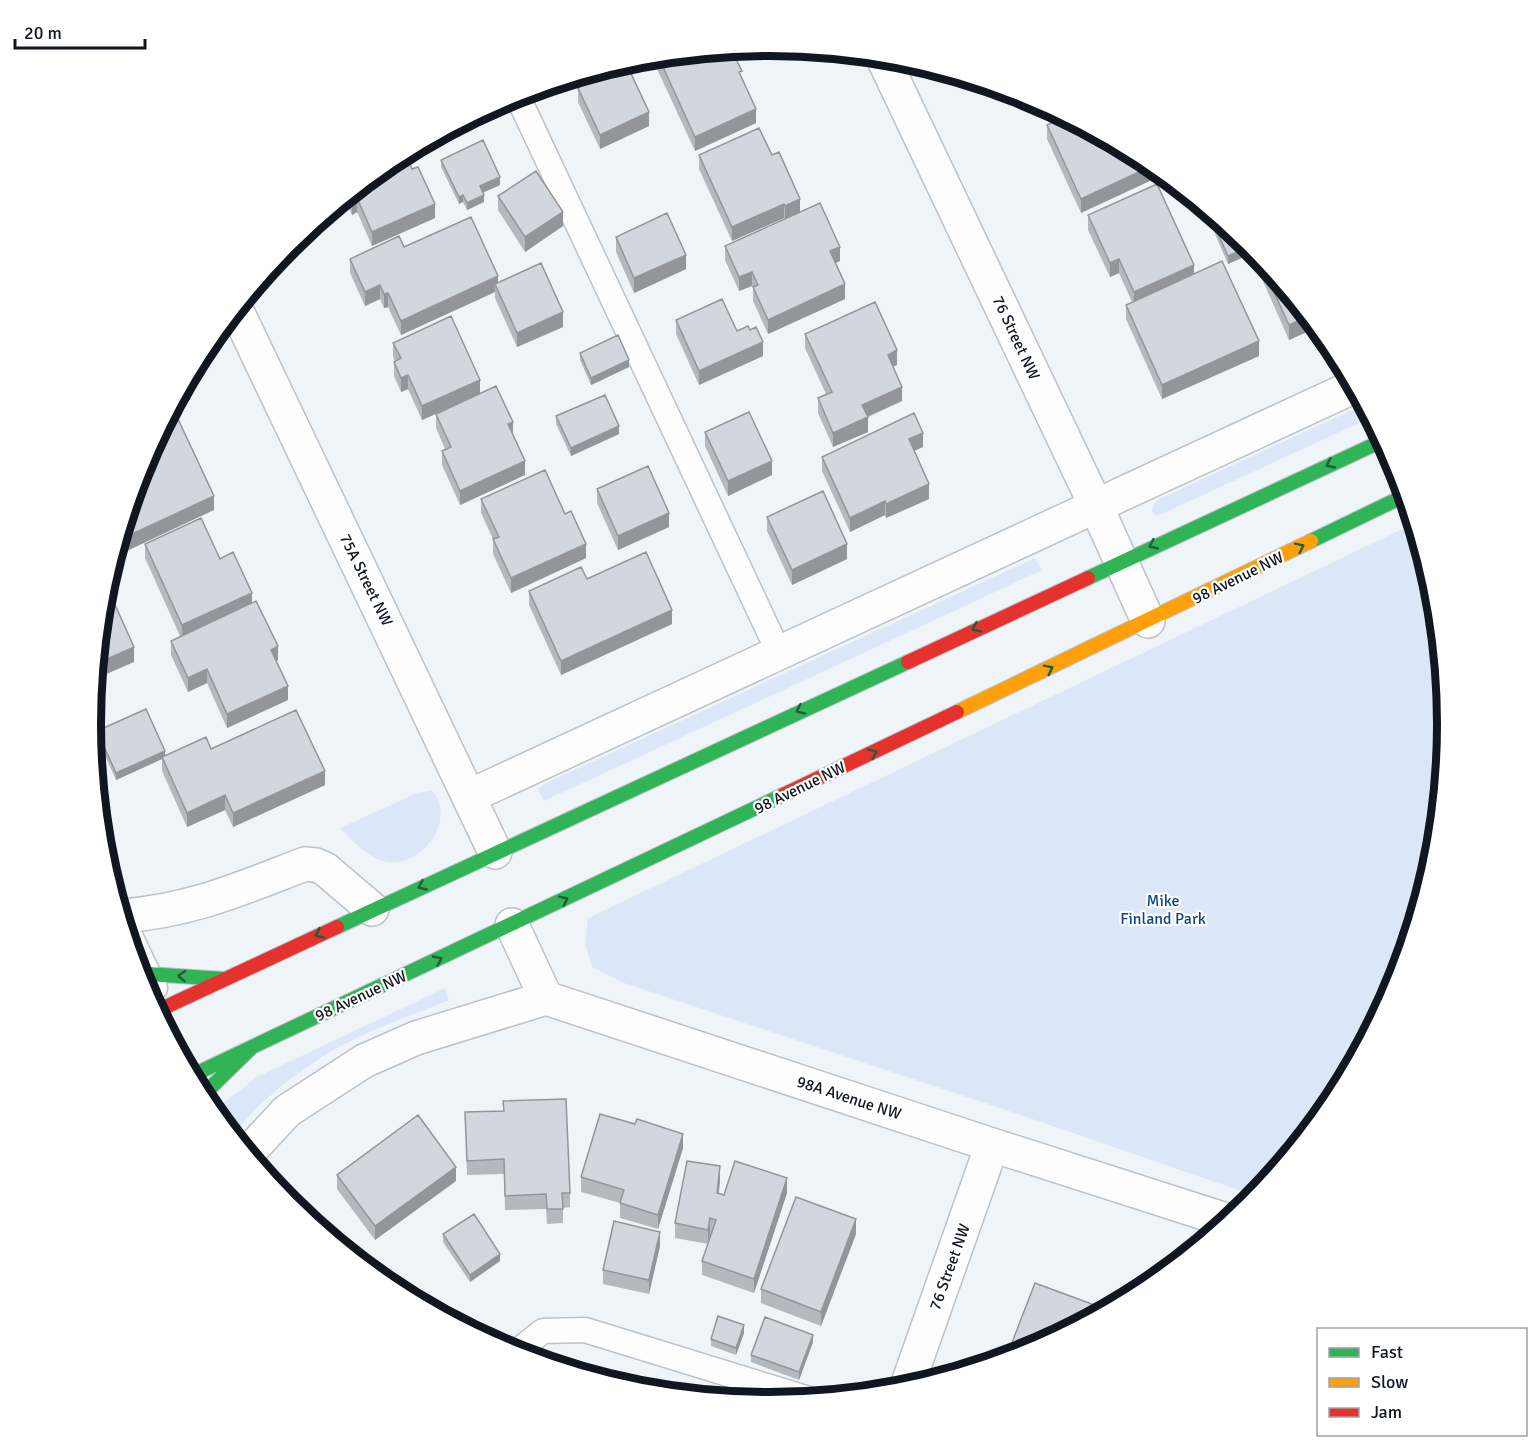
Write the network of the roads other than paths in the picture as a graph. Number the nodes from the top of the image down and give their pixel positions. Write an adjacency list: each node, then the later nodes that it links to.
1 (887, 66): 7 (street, 76 Street NW)
2 (521, 103): 10 (lane)
3 (240, 316): 11 (street, 75A Street NW)
4 (1348, 389): 7 (street)
5 (1376, 444): 8 (main road, one-way to 8)
6 (1399, 498): 9 (main road, 98 Avenue NW, one-way to 6)
7 (1096, 506): 8 (street, 76 Street NW); 10 (street)
8 (1121, 560): 9 (street, 76 Street NW); 12 (main road, one-way to 12)
9 (1148, 621): 15 (main road, 98 Avenue NW, one-way to 9)
10 (779, 653): 11 (street)
11 (470, 796): 12 (street, 75A Street NW)
12 (495, 852): 13 (main road, one-way to 13)
13 (372, 909): 14 (street); 17 (main road, one-way to 17)
14 (129, 915)
15 (512, 925): 18 (street); 20 (main road, 98 Avenue NW, one-way to 15)
16 (151, 976): 17 (main road, one-way to 16)
17 (224, 979): 19 (main road)
18 (546, 998): 23 (street, 98A Avenue NW); 24 (street)
19 (164, 1007)
20 (252, 1047): 21 (main road, 98 Avenue NW); 22 (main road)
21 (200, 1072)
22 (210, 1088)
23 (992, 1145): 25 (street, 98A Avenue NW); 27 (street, 76 Street NW)
24 (253, 1148)
25 (1220, 1218)
26 (524, 1346): 28 (lane)
27 (910, 1378)
28 (785, 1392)

